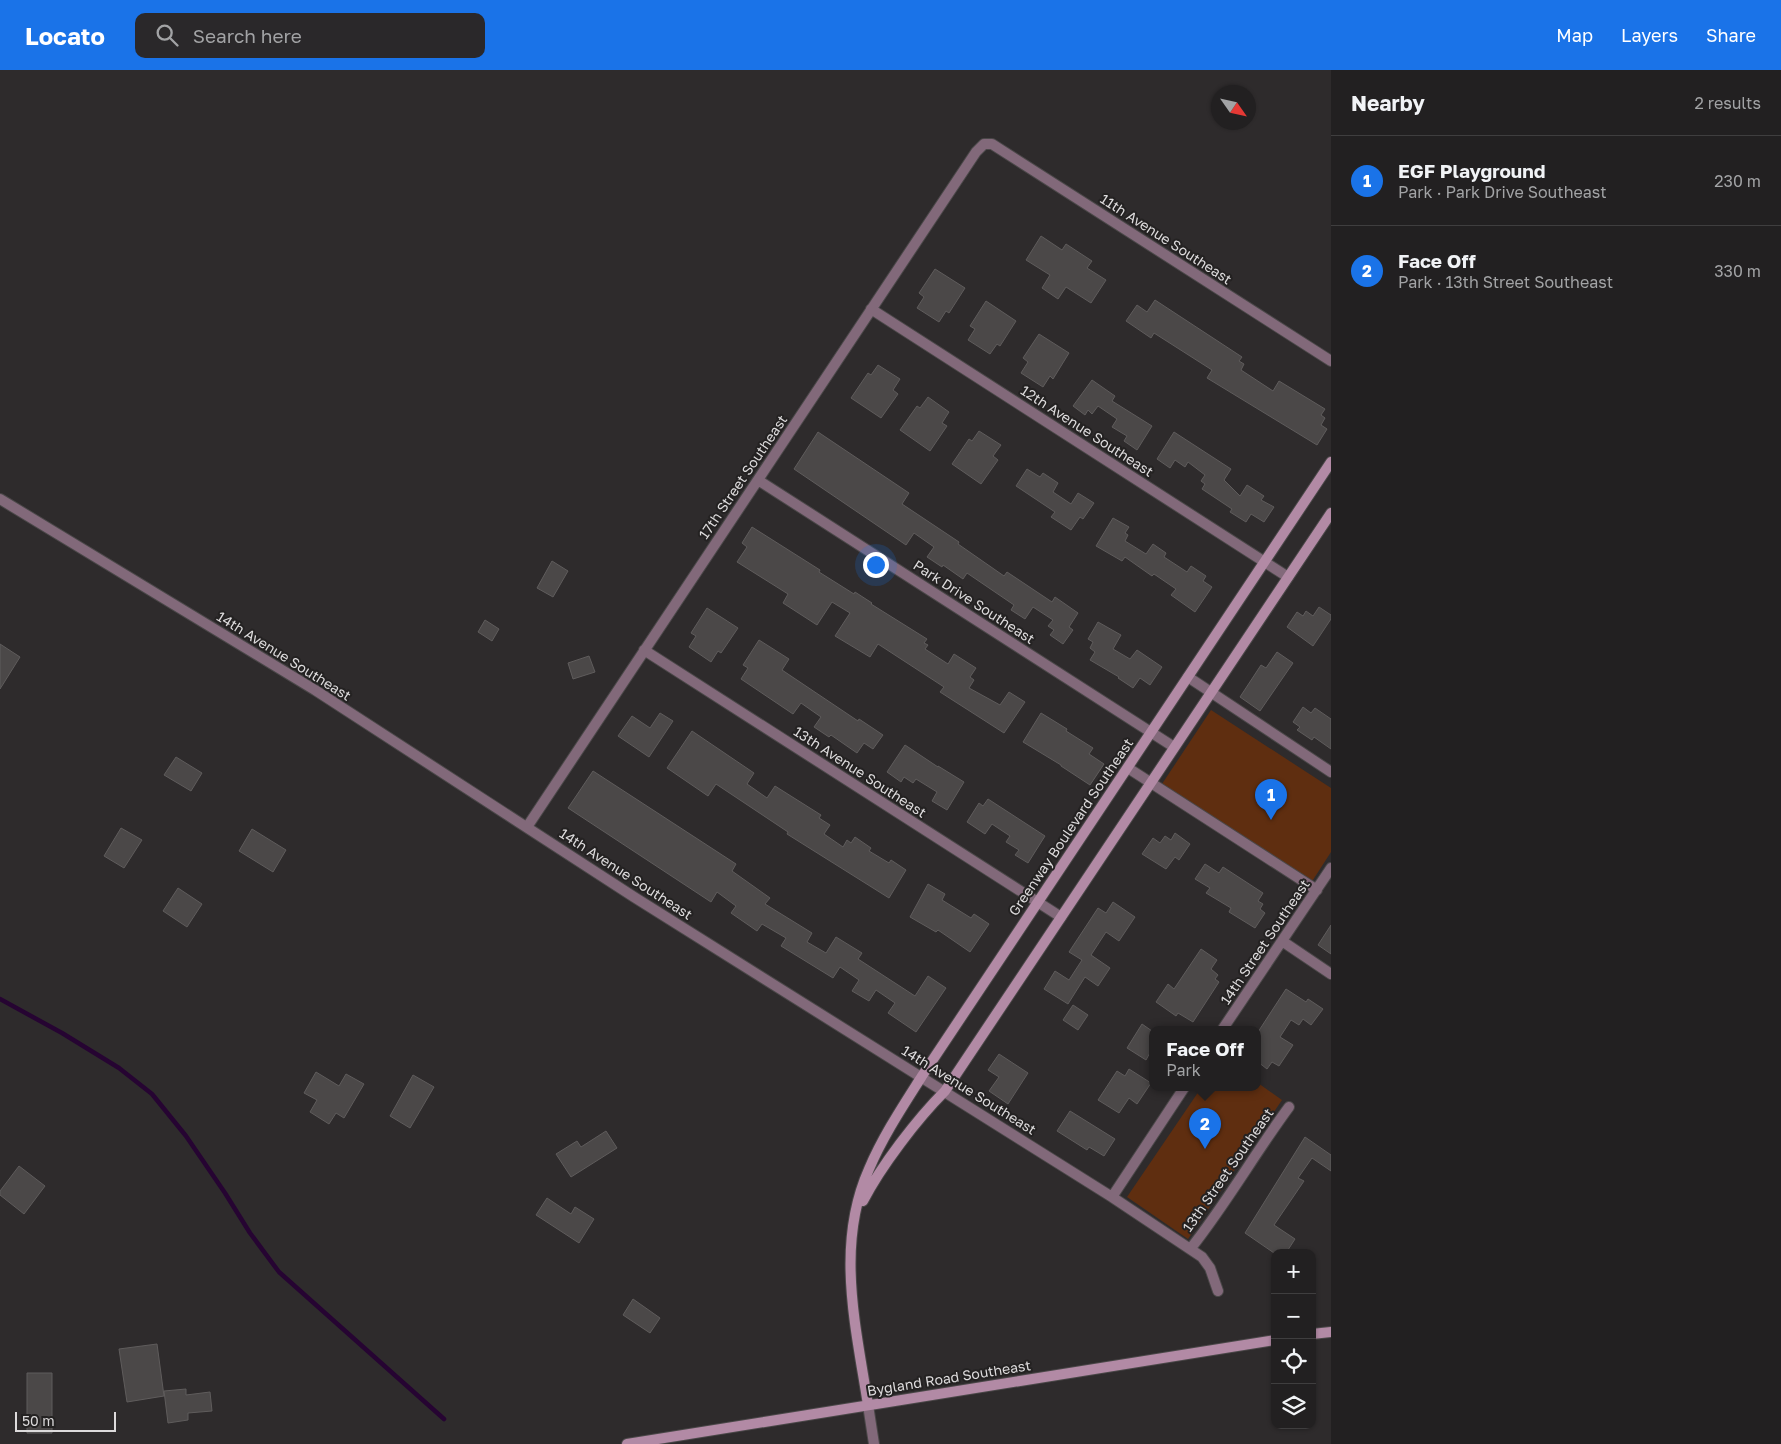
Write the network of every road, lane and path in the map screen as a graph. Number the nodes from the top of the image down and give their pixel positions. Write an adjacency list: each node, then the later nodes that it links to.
1 (984, 144): 2 (street, 17th Street Southeast); 3 (street, 11th Avenue Southeast)
2 (871, 309): 5 (street, 17th Street Southeast); 8 (street, 12th Avenue Southeast)
3 (1331, 360)
4 (1331, 462): 8 (street, Greenway Boulevard Southeast)
5 (758, 480): 10 (street, 17th Street Southeast); 13 (street, Park Drive Southeast)
6 (0, 499): 18 (street, 14th Avenue Southeast)
7 (1331, 513): 9 (street, Greenway Boulevard Southeast)
8 (1265, 561): 9 (street, 12th Avenue Southeast); 11 (street, Greenway Boulevard Southeast)
9 (1288, 577): 12 (street, Greenway Boulevard Southeast)
10 (644, 650): 18 (street, 17th Street Southeast); 21 (street, 13th Avenue Southeast)
11 (1188, 677): 12 (street); 13 (street, Greenway Boulevard Southeast)
12 (1211, 692): 14 (street, Greenway Boulevard Southeast); 16 (street)
13 (1151, 732): 14 (street, Park Drive Southeast); 15 (street, Greenway Boulevard Southeast)
14 (1174, 747): 17 (street, Greenway Boulevard Southeast)
15 (1128, 768): 17 (street); 21 (street, Greenway Boulevard Southeast)
16 (1331, 772)
17 (1151, 783): 20 (street); 22 (street, Greenway Boulevard Southeast)
18 (527, 828): 26 (street, 14th Avenue Southeast)
19 (1331, 868): 20 (street, 14th Street Southeast)
20 (1317, 890): 23 (street, 14th Street Southeast)
21 (1038, 902): 22 (street, 13th Avenue Southeast); 26 (street, Greenway Boulevard Southeast)
22 (1061, 917): 27 (street, Greenway Boulevard Southeast)
23 (1282, 941): 24 (street); 25 (street, 14th Street Southeast)
24 (1331, 974)
25 (1225, 1026)
26 (922, 1076): 27 (street, 14th Avenue Southeast); 31 (street, Greenway Boulevard Southeast)
27 (944, 1091): 30 (street, 14th Avenue Southeast); 31 (street, Greenway Boulevard Southeast)
28 (1182, 1091): 30 (street)
29 (1289, 1107): 32 (street, 13th Street Southeast)
30 (1112, 1197): 32 (street, 14th Avenue Southeast)
31 (855, 1218): 37 (street, Greenway Boulevard Southeast)
32 (1190, 1248): 33 (street, 14th Avenue Southeast)
33 (1218, 1291)
34 (1331, 1332): 35 (street)
35 (1316, 1334)
36 (1271, 1341): 37 (street, Bygland Road Southeast)
37 (868, 1405): 38 (street, Bygland Road Southeast); 39 (street)
38 (627, 1444)
39 (874, 1444)

